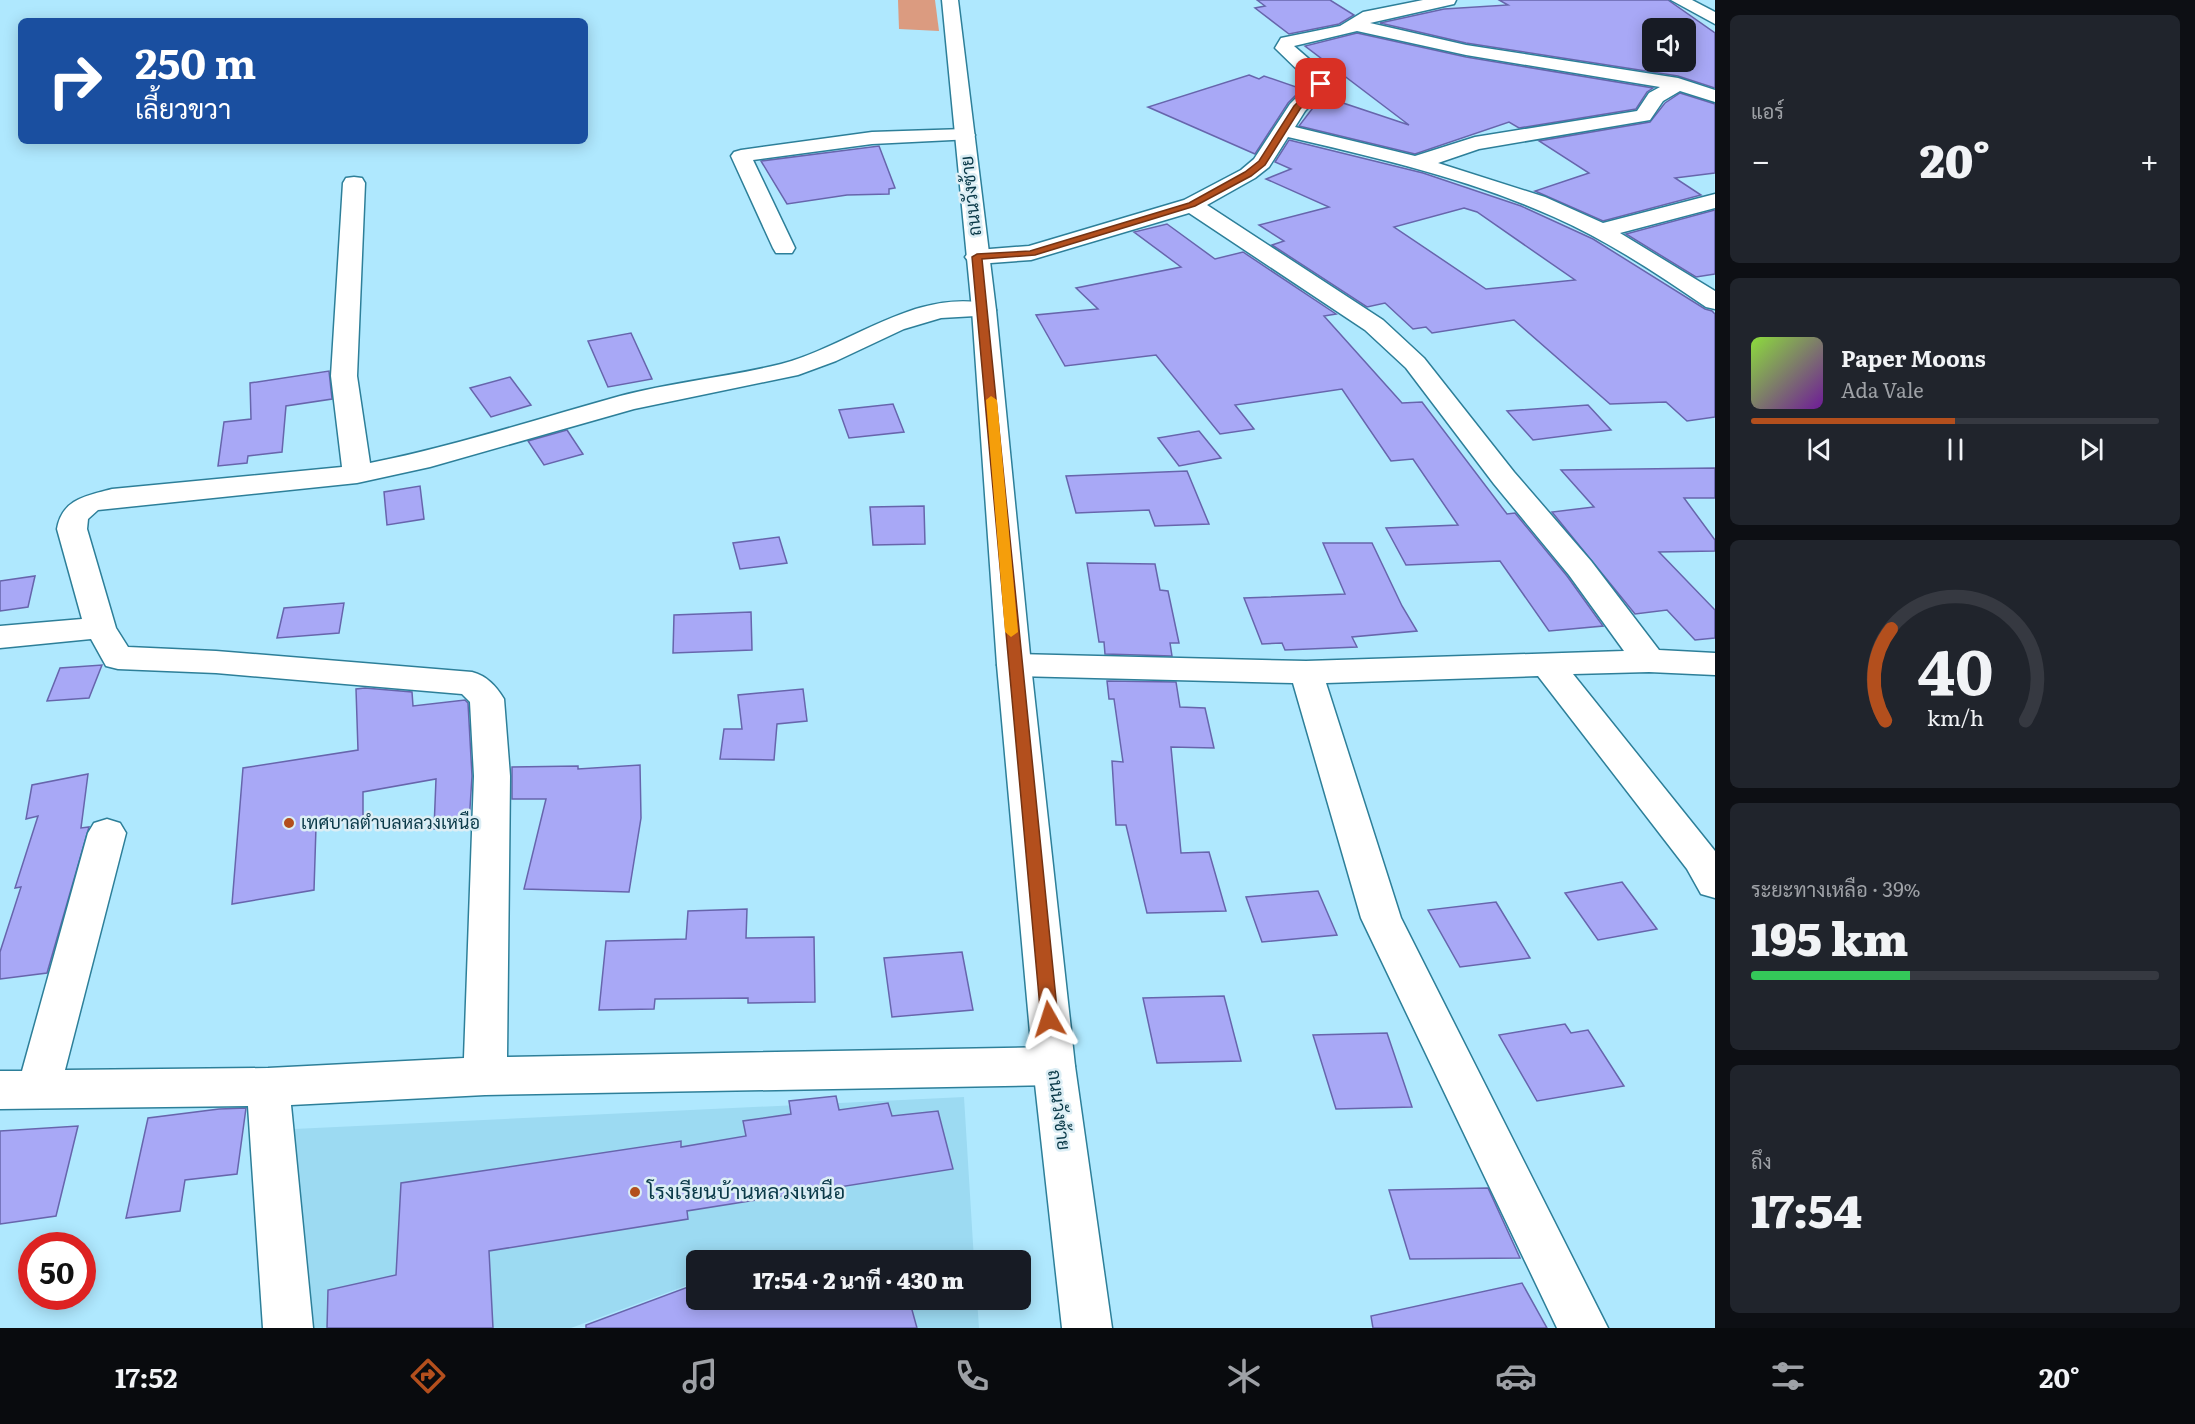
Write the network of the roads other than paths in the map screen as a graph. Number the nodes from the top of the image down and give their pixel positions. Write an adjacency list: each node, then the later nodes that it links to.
1 (1448, 0): 3 (street)
2 (1679, 0): 5 (street)
3 (1402, 4): 6 (street)
4 (952, 15): 10 (street, ถนนวังซ้าย)
5 (1715, 19)
6 (1355, 25): 7 (street); 9 (street)
7 (1678, 84): 8 (street); 11 (street)
8 (1715, 96)
9 (1282, 130): 11 (street); 14 (street)
10 (965, 135): 16 (street); 17 (street, ถนนวังซ้าย)
11 (1419, 162): 15 (street)
12 (354, 183): 20 (street)
13 (1715, 201): 15 (street)
14 (1192, 204): 17 (street); 23 (street)
15 (1600, 231): 18 (street)
16 (784, 248)
17 (977, 257): 19 (street, ถนนวังซ้าย)
18 (1715, 302)
19 (984, 310): 20 (street); 26 (street, ถนนวังซ้าย)
20 (357, 474): 21 (street)
21 (100, 628): 22 (street); 31 (street)
22 (0, 636)
23 (1649, 661): 24 (street); 25 (street)
24 (1547, 664): 27 (street); 29 (street)
25 (1715, 664)
26 (1014, 665): 27 (street); 30 (street, ถนนวังซ้าย)
27 (1306, 672): 36 (street)
28 (107, 833): 33 (street)
29 (1715, 883)
30 (1054, 1066): 31 (street); 35 (street, ถนนวังซ้าย)
31 (485, 1076): 32 (street)
32 (268, 1087): 33 (street); 34 (street)
33 (20, 1089)
34 (288, 1328)
35 (1087, 1328)
36 (1582, 1328)

